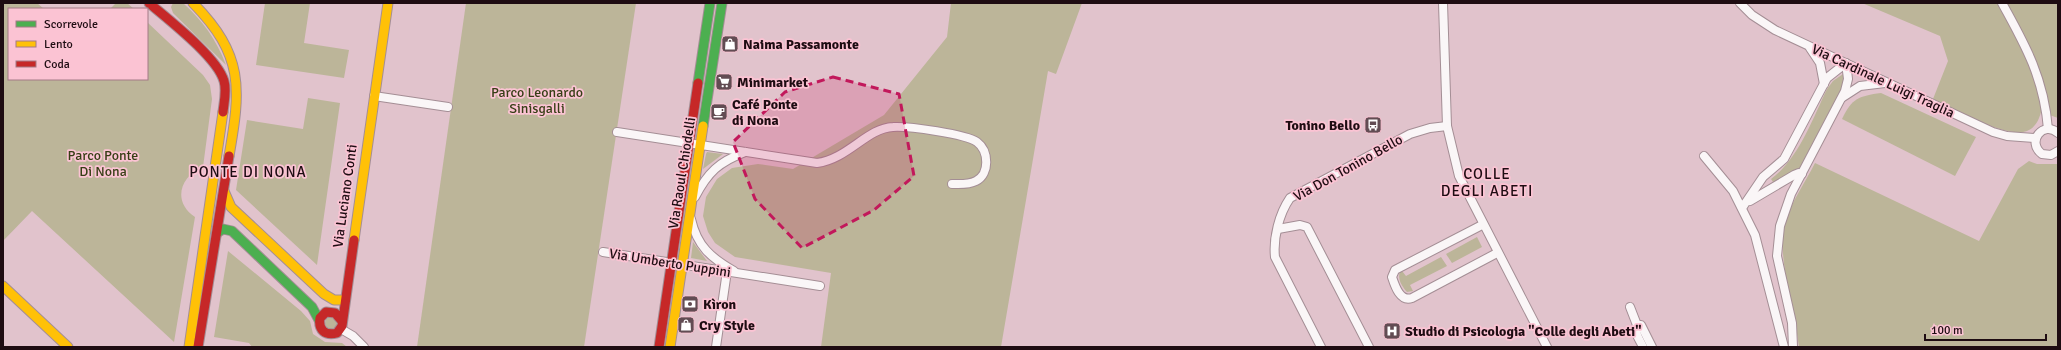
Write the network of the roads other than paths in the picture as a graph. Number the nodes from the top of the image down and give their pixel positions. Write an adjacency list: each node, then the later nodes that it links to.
1 (150, 3): 2 (street); 27 (street)
2 (162, 3)
3 (192, 3): 28 (street)
4 (388, 3): 14 (street, Via Luciano Conti)
5 (710, 3): 22 (street, Via Raoul Chiodelli)
6 (722, 3): 23 (street, Via Raoul Chiodelli)
7 (1443, 3): 17 (street)
8 (1740, 3): 10 (street, Via Cardinale Luigi Traglia)
9 (2002, 3): 18 (street)
10 (1807, 46): 11 (street, Via Cardinale Luigi Traglia); 13 (street)
11 (1846, 63): 12 (street, Via Cardinale Luigi Traglia); 13 (street); 15 (street)
12 (1889, 83): 15 (street); 21 (street, Via Cardinale Luigi Traglia)
13 (1824, 84): 33 (street)
14 (374, 96): 16 (street); 47 (street, Via Luciano Conti)
15 (1842, 98): 29 (street)
16 (448, 107)
17 (1447, 126): 35 (street); 36 (street, Via Don Tonino Bello)
18 (2048, 128): 20 (street); 21 (street)
19 (617, 132): 22 (street)
20 (2058, 133)
21 (2035, 138): 25 (street)
22 (690, 143): 23 (street); 41 (street, Via Raoul Chiodelli)
23 (700, 144): 24 (street); 32 (street, Via Raoul Chiodelli)
24 (746, 151): 30 (street); 32 (street)
25 (2058, 151)
26 (1704, 156): 33 (street)
27 (217, 158): 28 (street); 38 (street)
28 (228, 159): 31 (street)
29 (1802, 174): 33 (street); 66 (street)
30 (952, 184)
31 (224, 187): 37 (street); 47 (street)
32 (692, 202): 34 (street, Via Raoul Chiodelli)
33 (1742, 208): 65 (street)
34 (690, 214): 42 (street, Via Raoul Chiodelli); 44 (street, Via Umberto Puppini)
35 (1482, 225): 40 (street); 40 (street)
36 (1278, 229): 61 (street, Via Don Tonino Bello); 62 (street)
37 (216, 238): 38 (street); 50 (street); 56 (street)
38 (204, 240): 55 (street)
39 (603, 252): 41 (street, Via Umberto Puppini)
40 (1497, 253): 54 (street)
41 (672, 263): 42 (street, Via Umberto Puppini); 58 (street, Via Raoul Chiodelli)
42 (682, 264): 43 (street, Via Umberto Puppini); 59 (street, Via Raoul Chiodelli)
43 (727, 272): 44 (street, Via Umberto Puppini); 60 (street)
44 (738, 273): 46 (street, Via Umberto Puppini)
45 (3, 286): 53 (street)
46 (820, 286)
47 (344, 300): 49 (street); 51 (street, Via Luciano Conti)
48 (1630, 306): 52 (street)
49 (332, 312): 50 (street); 51 (street)
50 (319, 320): 51 (street)
51 (341, 325): 57 (street)
52 (1637, 325): 63 (street); 64 (street)
53 (62, 345)
54 (1544, 346)
55 (189, 347)
56 (198, 347)
57 (364, 347)
58 (659, 347)
59 (670, 347)
60 (716, 347)
61 (1321, 347)
62 (1369, 347)
63 (1643, 347)
64 (1652, 347)
65 (1784, 347)
66 (1793, 347)

